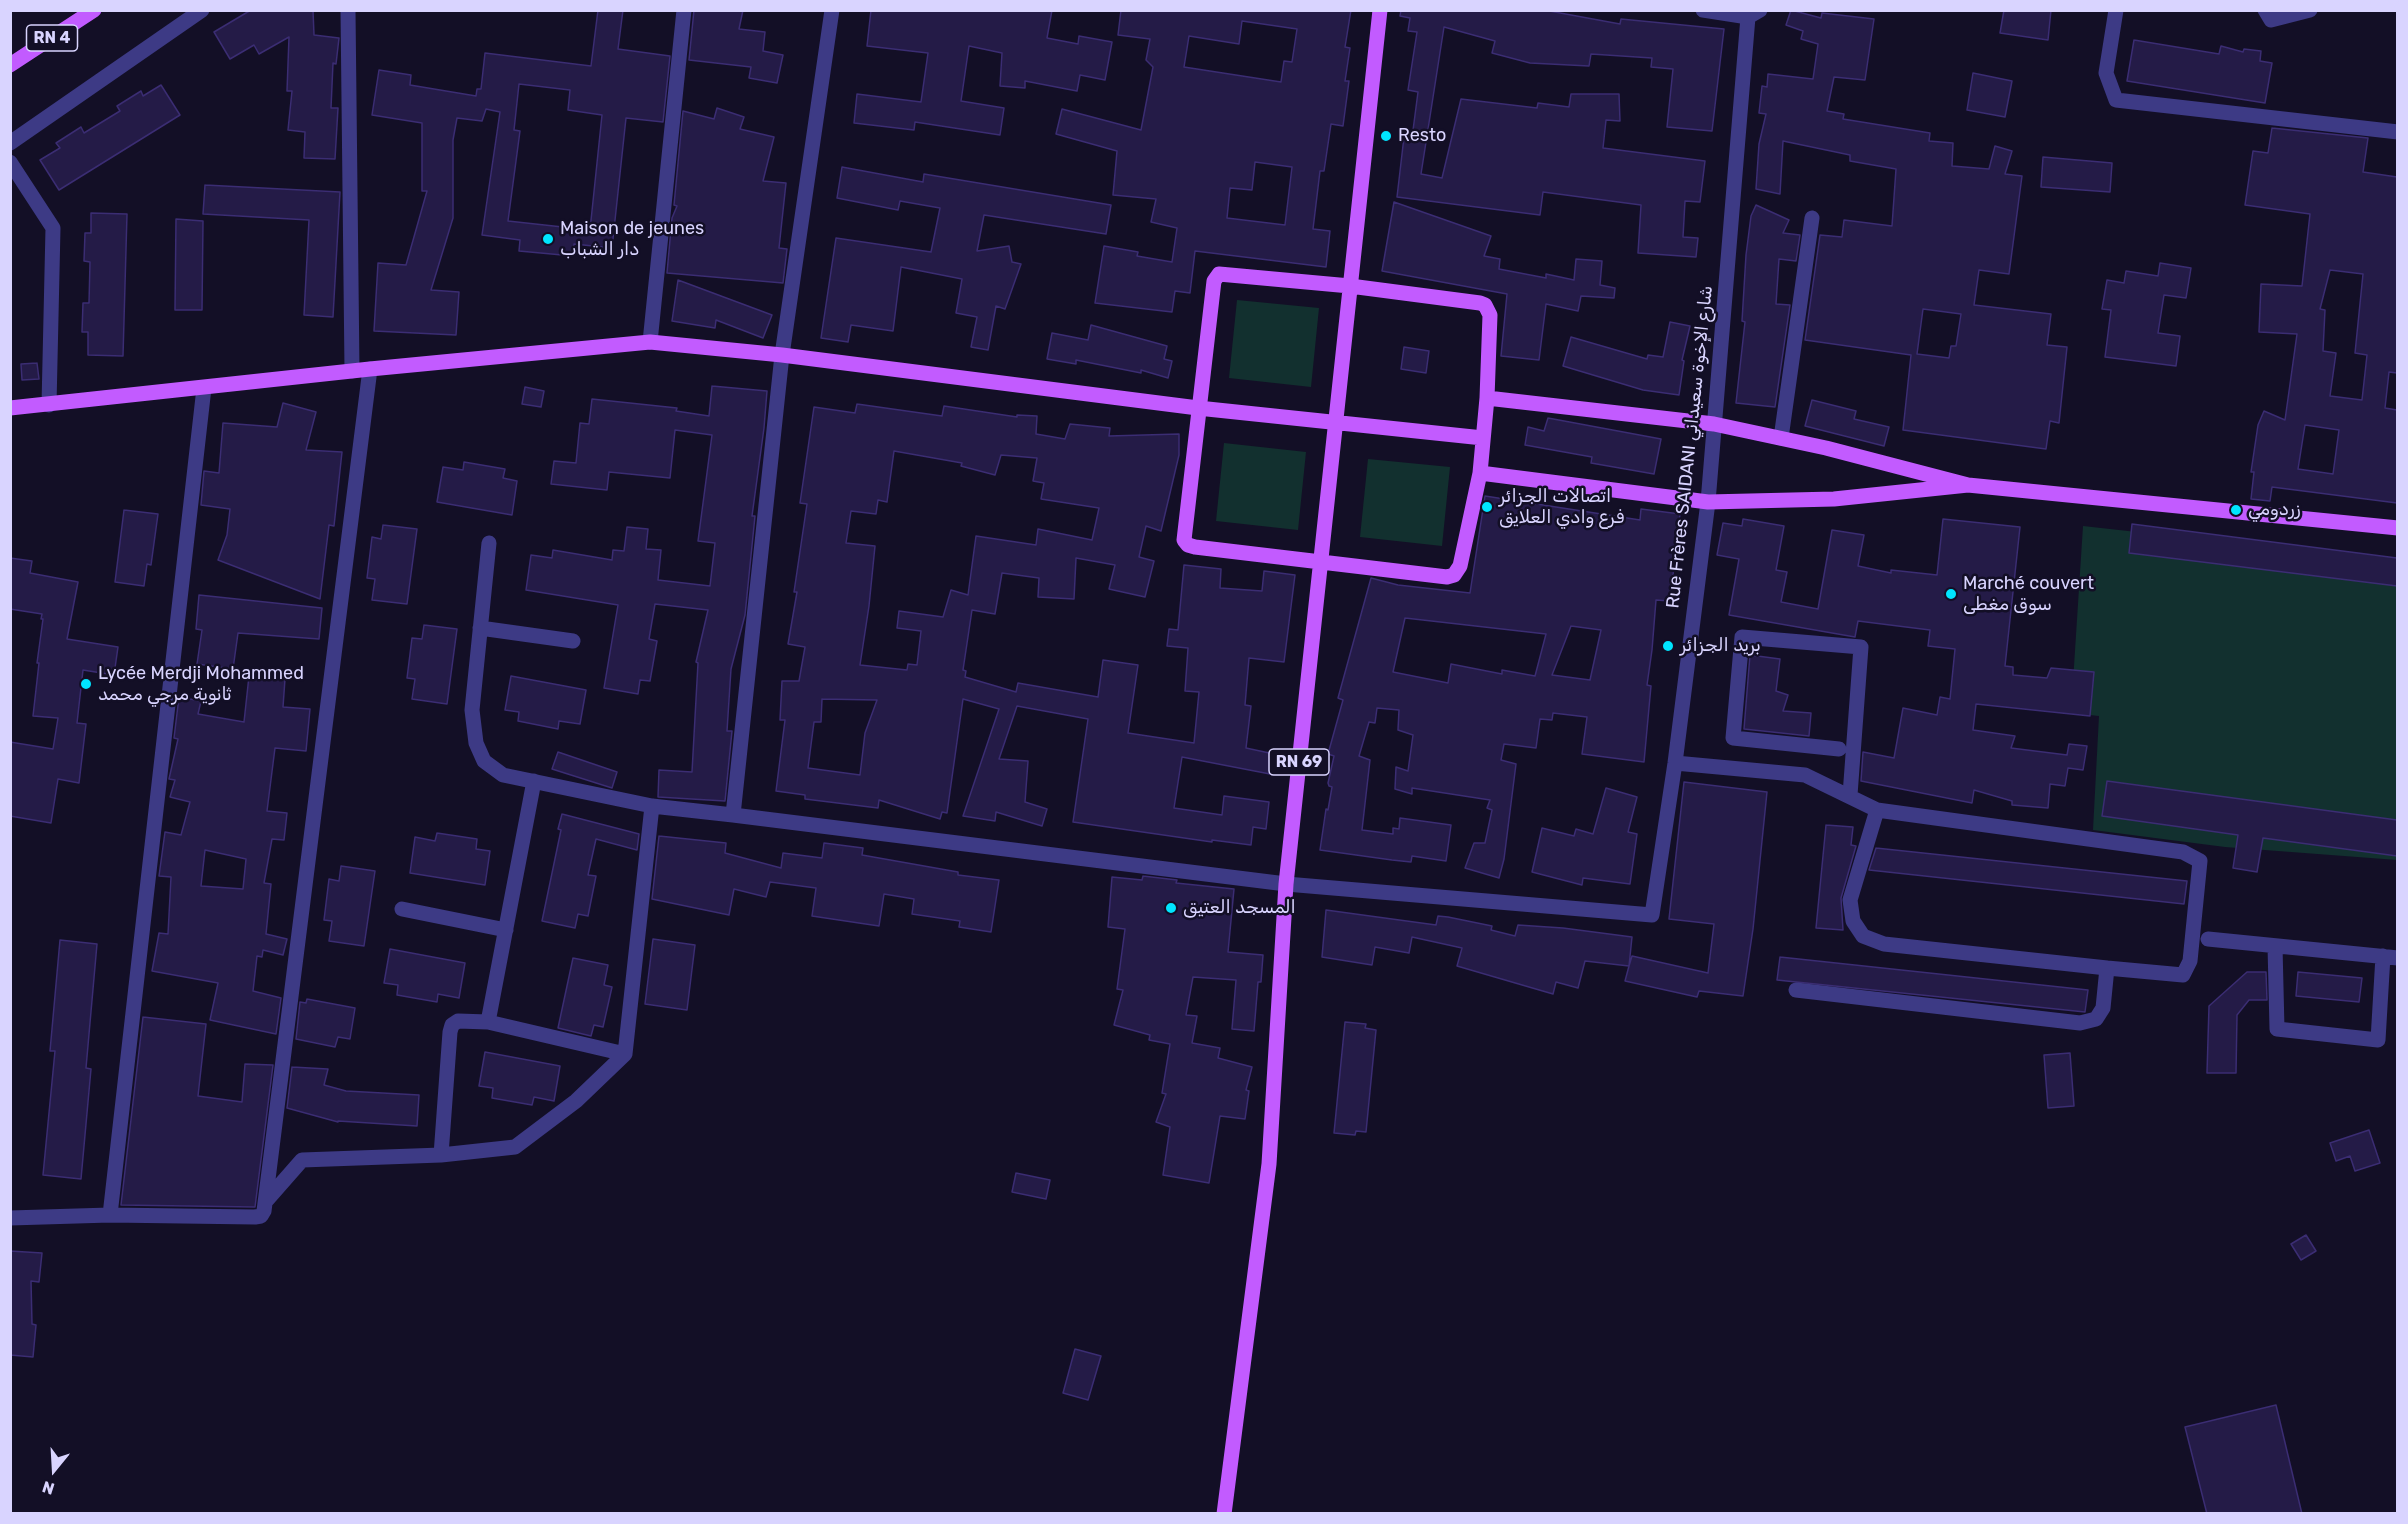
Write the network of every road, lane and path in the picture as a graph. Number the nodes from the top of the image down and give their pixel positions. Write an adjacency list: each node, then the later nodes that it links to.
1 (94, 10): 12 (main road, RN 4)
2 (202, 10): 14 (street)
3 (348, 10): 21 (street)
4 (684, 10): 18 (street)
5 (832, 10): 19 (street)
6 (1380, 10): 17 (main road, RN 69)
7 (1702, 10): 11 (street)
8 (2116, 10): 13 (street)
9 (2265, 10): 10 (street)
10 (2310, 10)
11 (1754, 14): 28 (street, Rue Frères SAIDANI شارع الإخوة سعيداني)
12 (10, 65)
13 (2397, 132)
14 (10, 143)
15 (10, 162): 24 (street)
16 (1812, 218): 30 (street)
17 (1350, 286): 23 (main road); 26 (main road); 27 (main road, RN 69)
18 (650, 342): 19 (main road); 20 (main road)
19 (782, 355): 26 (main road); 45 (street)
20 (370, 369): 21 (main road); 57 (street)
21 (352, 371): 22 (main road)
22 (204, 388): 24 (main road); 58 (street)
23 (1487, 398): 28 (main road); 29 (main road)
24 (49, 405): 25 (main road)
25 (10, 408)
26 (1198, 408): 27 (main road); 36 (main road)
27 (1336, 422): 29 (main road); 36 (main road, RN 69)
28 (1714, 424): 30 (main road); 33 (street, Rue Frères SAIDANI شارع الإخوة سعيداني)
29 (1483, 438): 31 (main road)
30 (1781, 438): 32 (main road)
31 (1480, 473): 33 (main road); 36 (main road)
32 (1968, 485): 33 (main road); 34 (main road)
33 (1708, 502): 40 (street, Rue Frères SAIDANI شارع الإخوة سعيداني)
34 (2397, 528)
35 (489, 543): 37 (street)
36 (1320, 561): 46 (main road, RN 69)
37 (480, 628): 38 (street); 41 (street)
38 (573, 641)
39 (1839, 749): 42 (street)
40 (1675, 763): 42 (street); 46 (street, Rue Frères SAIDANI شارع الإخوة سعيداني)
41 (534, 781): 43 (street); 48 (street)
42 (1850, 795): 44 (street)
43 (652, 806): 45 (street); 55 (street)
44 (1877, 810): 52 (street); 52 (street)
45 (733, 814): 46 (street)
46 (1286, 884): 60 (main road, RN 69)
47 (402, 909): 48 (street)
48 (506, 930): 54 (street)
49 (2208, 939): 50 (street)
50 (2275, 946): 51 (street); 51 (street)
51 (2390, 957)
52 (2107, 968): 53 (street)
53 (1796, 990)
54 (488, 1022): 55 (street); 56 (street)
55 (625, 1054): 56 (street)
56 (441, 1155): 57 (street)
57 (266, 1201): 58 (street)
58 (110, 1215): 59 (street)
59 (10, 1218)
60 (1224, 1514)

